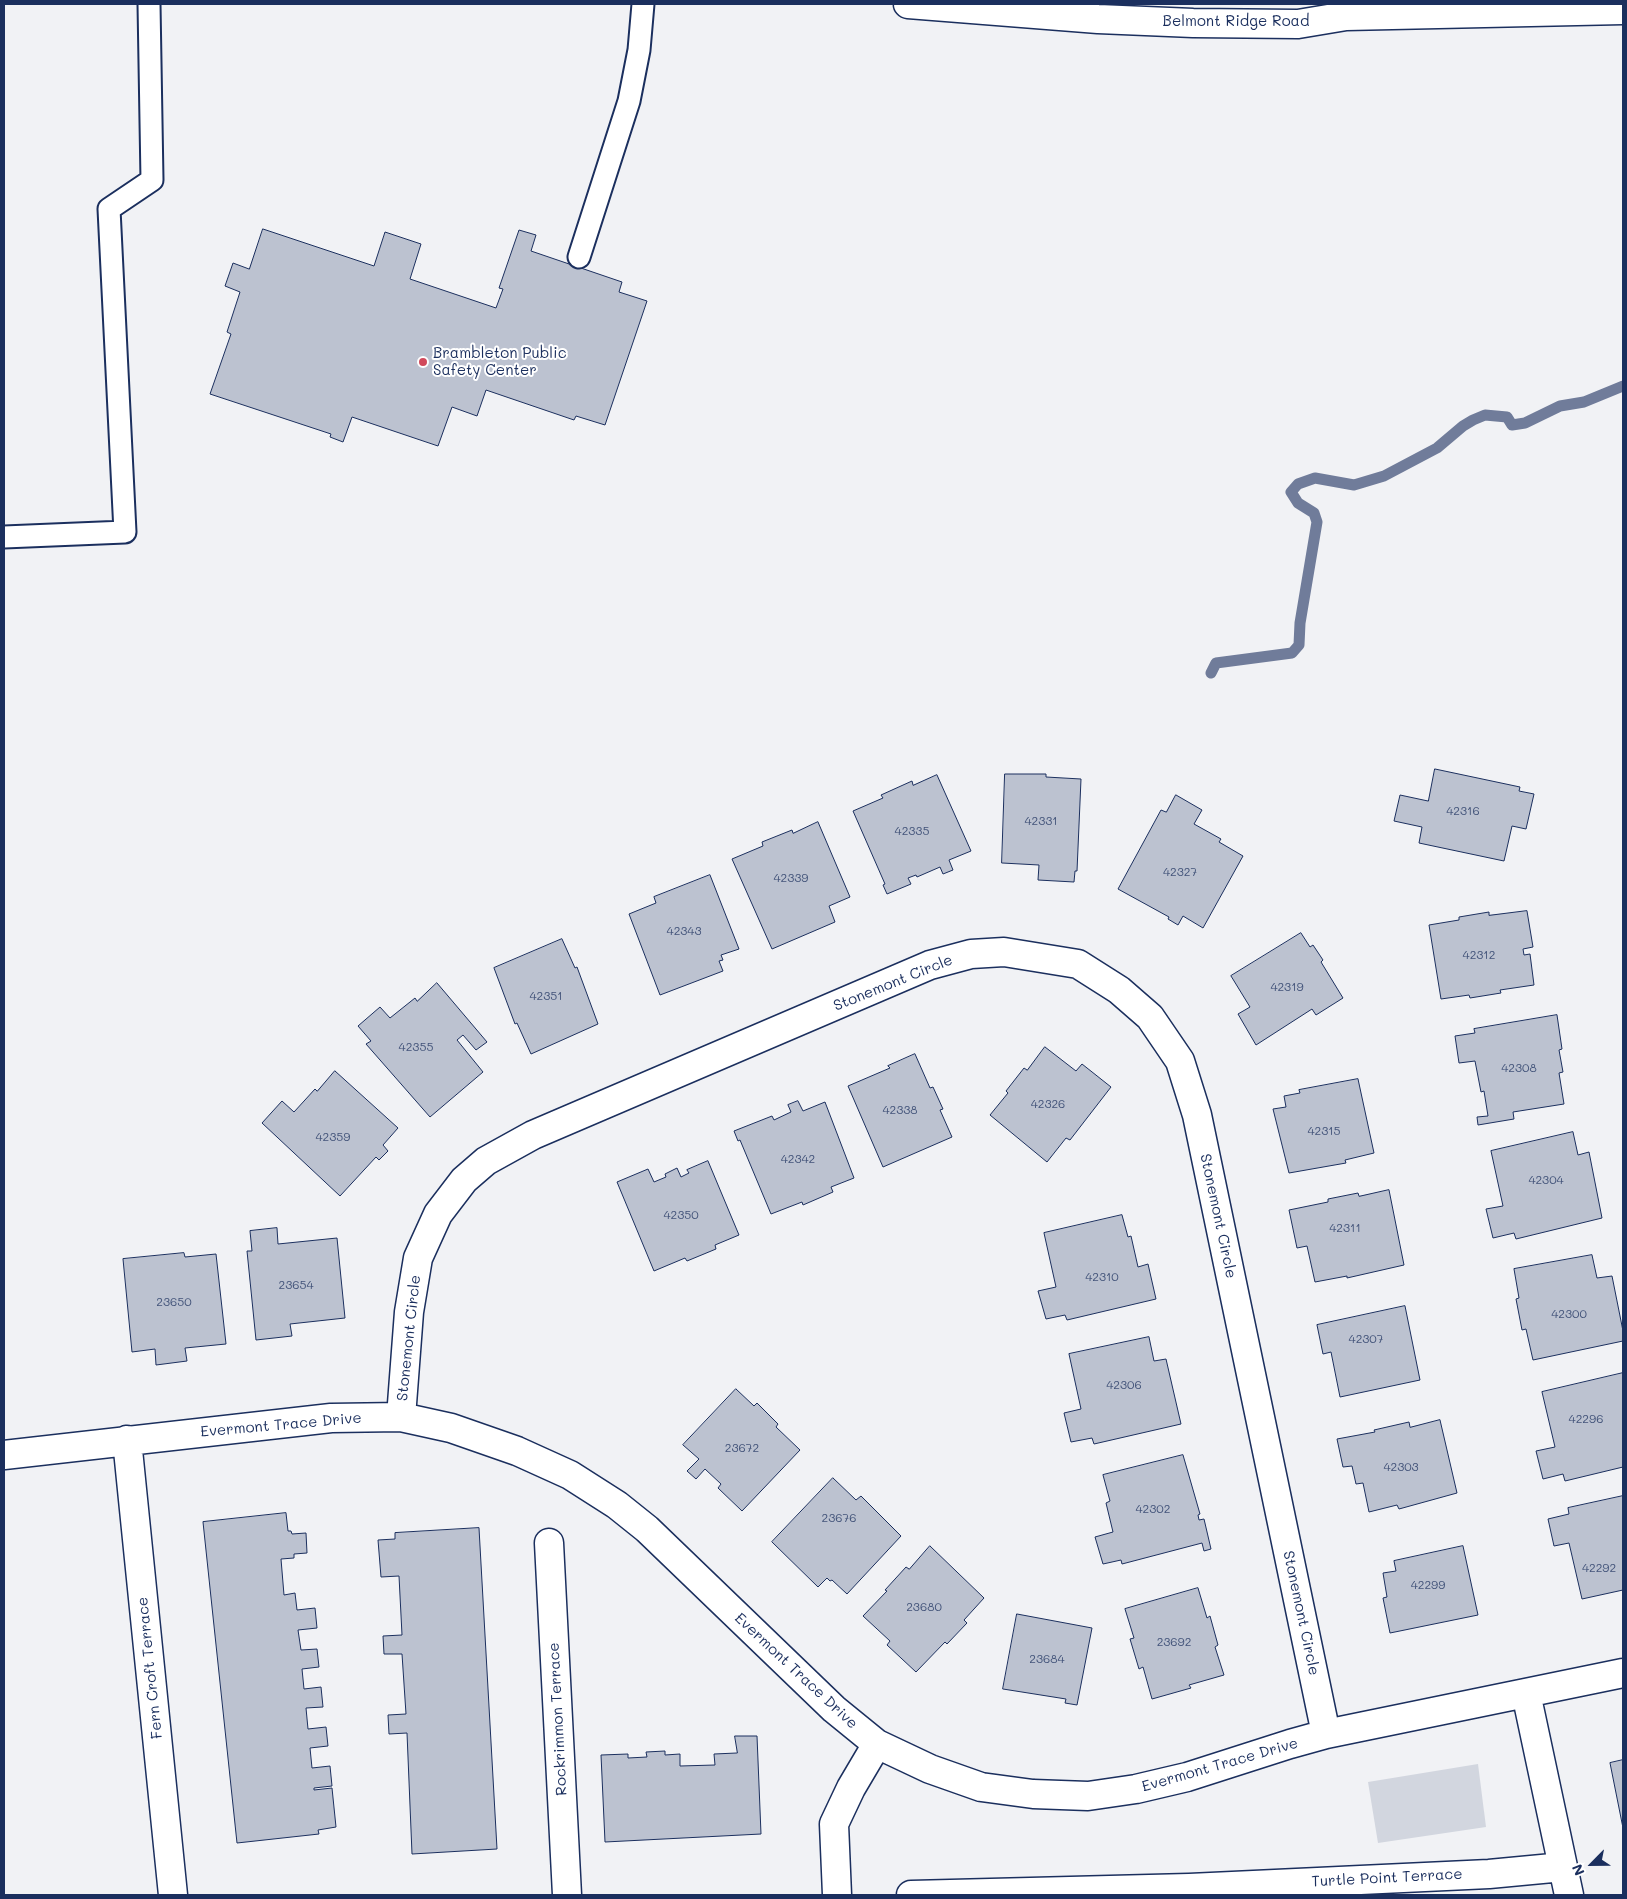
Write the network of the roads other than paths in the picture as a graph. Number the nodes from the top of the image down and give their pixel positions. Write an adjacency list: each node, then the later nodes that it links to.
1 (149, 4): 7 (lane)
2 (642, 4): 6 (lane)
3 (908, 4): 4 (street, Belmont Ridge Road)
4 (1345, 10): 5 (street, Belmont Ridge Road)
5 (1623, 10)
6 (579, 257)
7 (4, 537)
8 (401, 1417): 9 (street, Evermont Trace Drive); 14 (street, Stonemont Circle); 15 (street, Evermont Trace Drive)
9 (128, 1440): 10 (street, Evermont Trace Drive); 17 (street, Fern Croft Terrace)
10 (4, 1455)
11 (550, 1543): 18 (street, Rockrimmon Terrace)
12 (1623, 1673): 13 (street, Evermont Trace Drive)
13 (1526, 1693): 14 (street, Evermont Trace Drive); 16 (street)
14 (1326, 1734): 15 (street, Evermont Trace Drive)
15 (877, 1744): 19 (street)
16 (1563, 1867): 20 (street, Turtle Point Terrace); 21 (street)
17 (173, 1895)
18 (567, 1895)
19 (837, 1895)
20 (911, 1895)
21 (1569, 1895)

